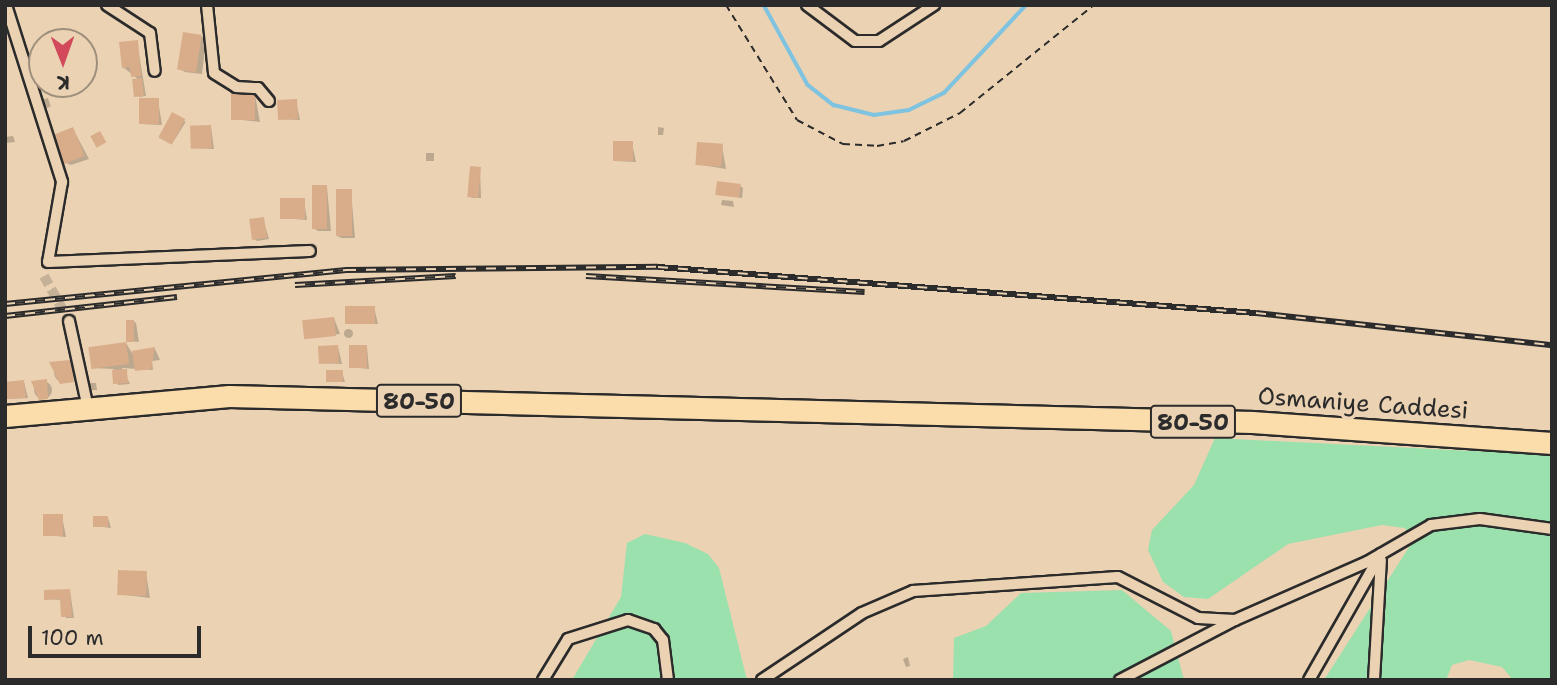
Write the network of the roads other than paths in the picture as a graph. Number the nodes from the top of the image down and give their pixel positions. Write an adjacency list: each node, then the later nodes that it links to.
1 (6, 5): 9 (street)
2 (107, 5): 6 (street)
3 (207, 5): 7 (street)
4 (807, 5): 5 (street)
5 (934, 5)
6 (155, 71)
7 (270, 101)
8 (310, 251): 9 (street)
9 (48, 262): 10 (street)
10 (44, 276)
11 (69, 321): 12 (street)
12 (87, 403): 13 (highway); 14 (highway, 80-50); 15 (highway); 16 (highway, Osmaniye Caddesi / 80-50)
13 (5, 405)
14 (5, 416)
15 (1552, 436)
16 (1552, 443)
17 (1552, 529): 18 (street)
18 (1381, 554): 19 (street); 24 (street); 25 (street)
19 (1236, 620): 22 (street); 23 (street)
20 (543, 680): 21 (street)
21 (668, 680)
22 (762, 680)
23 (1120, 680)
24 (1309, 680)
25 (1374, 680)

